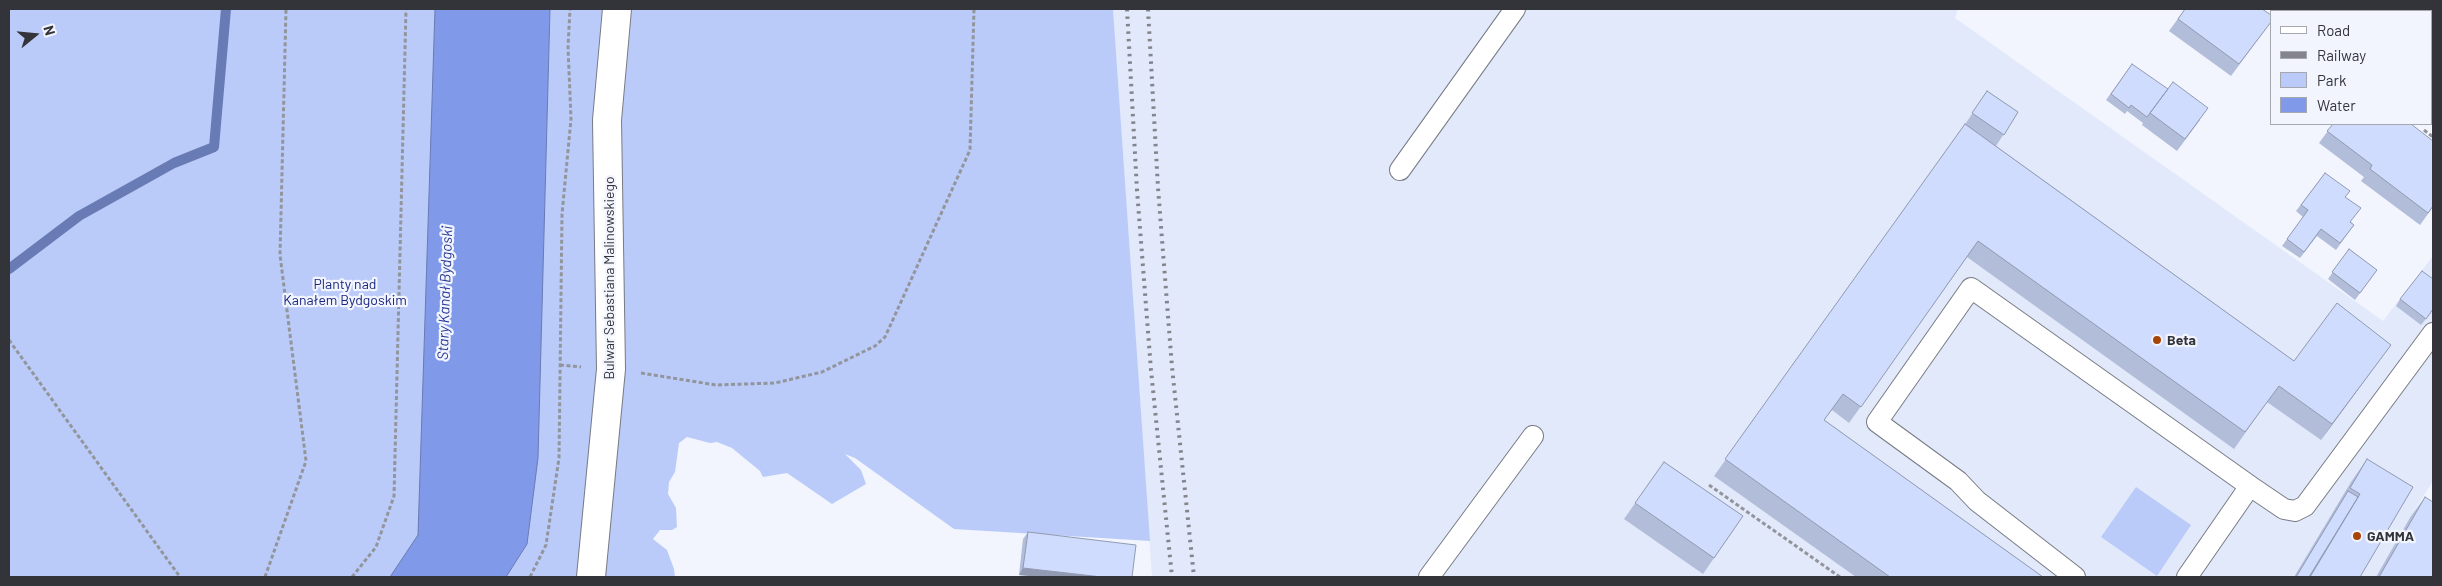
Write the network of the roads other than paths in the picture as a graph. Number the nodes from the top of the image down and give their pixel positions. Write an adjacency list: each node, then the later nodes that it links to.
1 (617, 9): 7 (street, Bulwar Sebastiana Malinowskiego)
2 (1516, 9): 3 (lane)
3 (1400, 170)
4 (2433, 333): 6 (lane)
5 (1534, 436): 8 (lane)
6 (2250, 486): 9 (lane); 10 (lane)
7 (590, 577)
8 (1429, 577)
9 (2075, 577)
10 (2188, 577)

